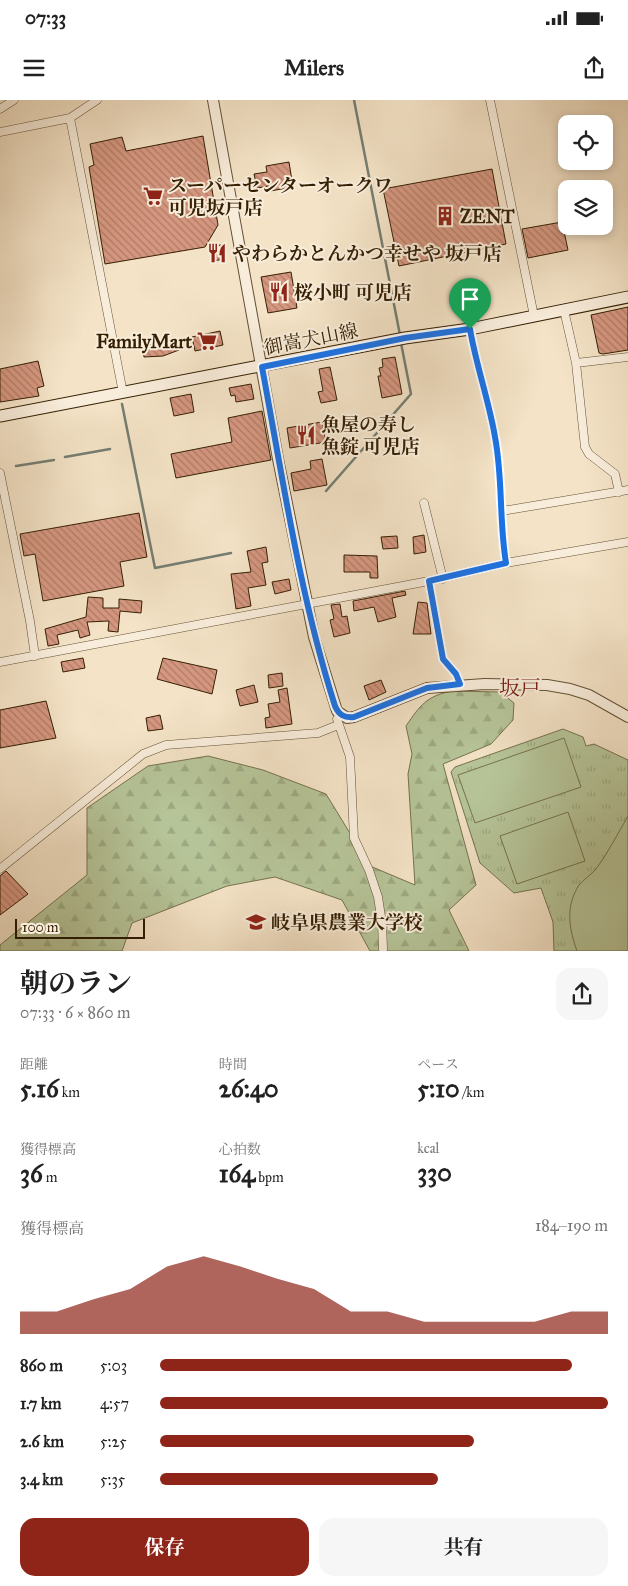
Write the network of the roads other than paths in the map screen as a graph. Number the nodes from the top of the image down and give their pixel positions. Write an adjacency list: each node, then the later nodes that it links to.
1 (14, 100): 5 (street)
2 (97, 100): 6 (street)
3 (213, 100): 14 (street)
4 (490, 100): 10 (street)
5 (0, 109)
6 (70, 118): 7 (street); 15 (street)
7 (0, 132)
8 (628, 297): 9 (main road, 御嵩犬山線)
9 (564, 310): 10 (main road, 御嵩犬山線); 13 (street)
10 (534, 316): 11 (main road, 御嵩犬山線)
11 (470, 329): 14 (main road, 御嵩犬山線); 21 (street)
12 (628, 357): 13 (street)
13 (576, 363): 19 (street)
14 (262, 367): 15 (main road, 御嵩犬山線); 26 (street)
15 (123, 393): 16 (main road, 御嵩犬山線)
16 (0, 416)
17 (0, 473): 27 (street)
18 (628, 490): 19 (street)
19 (619, 492): 21 (street)
20 (424, 503): 24 (street)
21 (502, 511): 23 (street)
22 (628, 542): 23 (street)
23 (506, 563): 24 (street)
24 (443, 579): 25 (street)
25 (429, 581): 26 (street); 29 (street)
26 (307, 604): 27 (street); 31 (street)
27 (35, 656): 28 (street)
28 (0, 662)
29 (460, 684): 30 (street); 31 (street)
30 (628, 717)
31 (339, 720): 32 (street); 33 (street)
32 (0, 868)
33 (383, 949)

